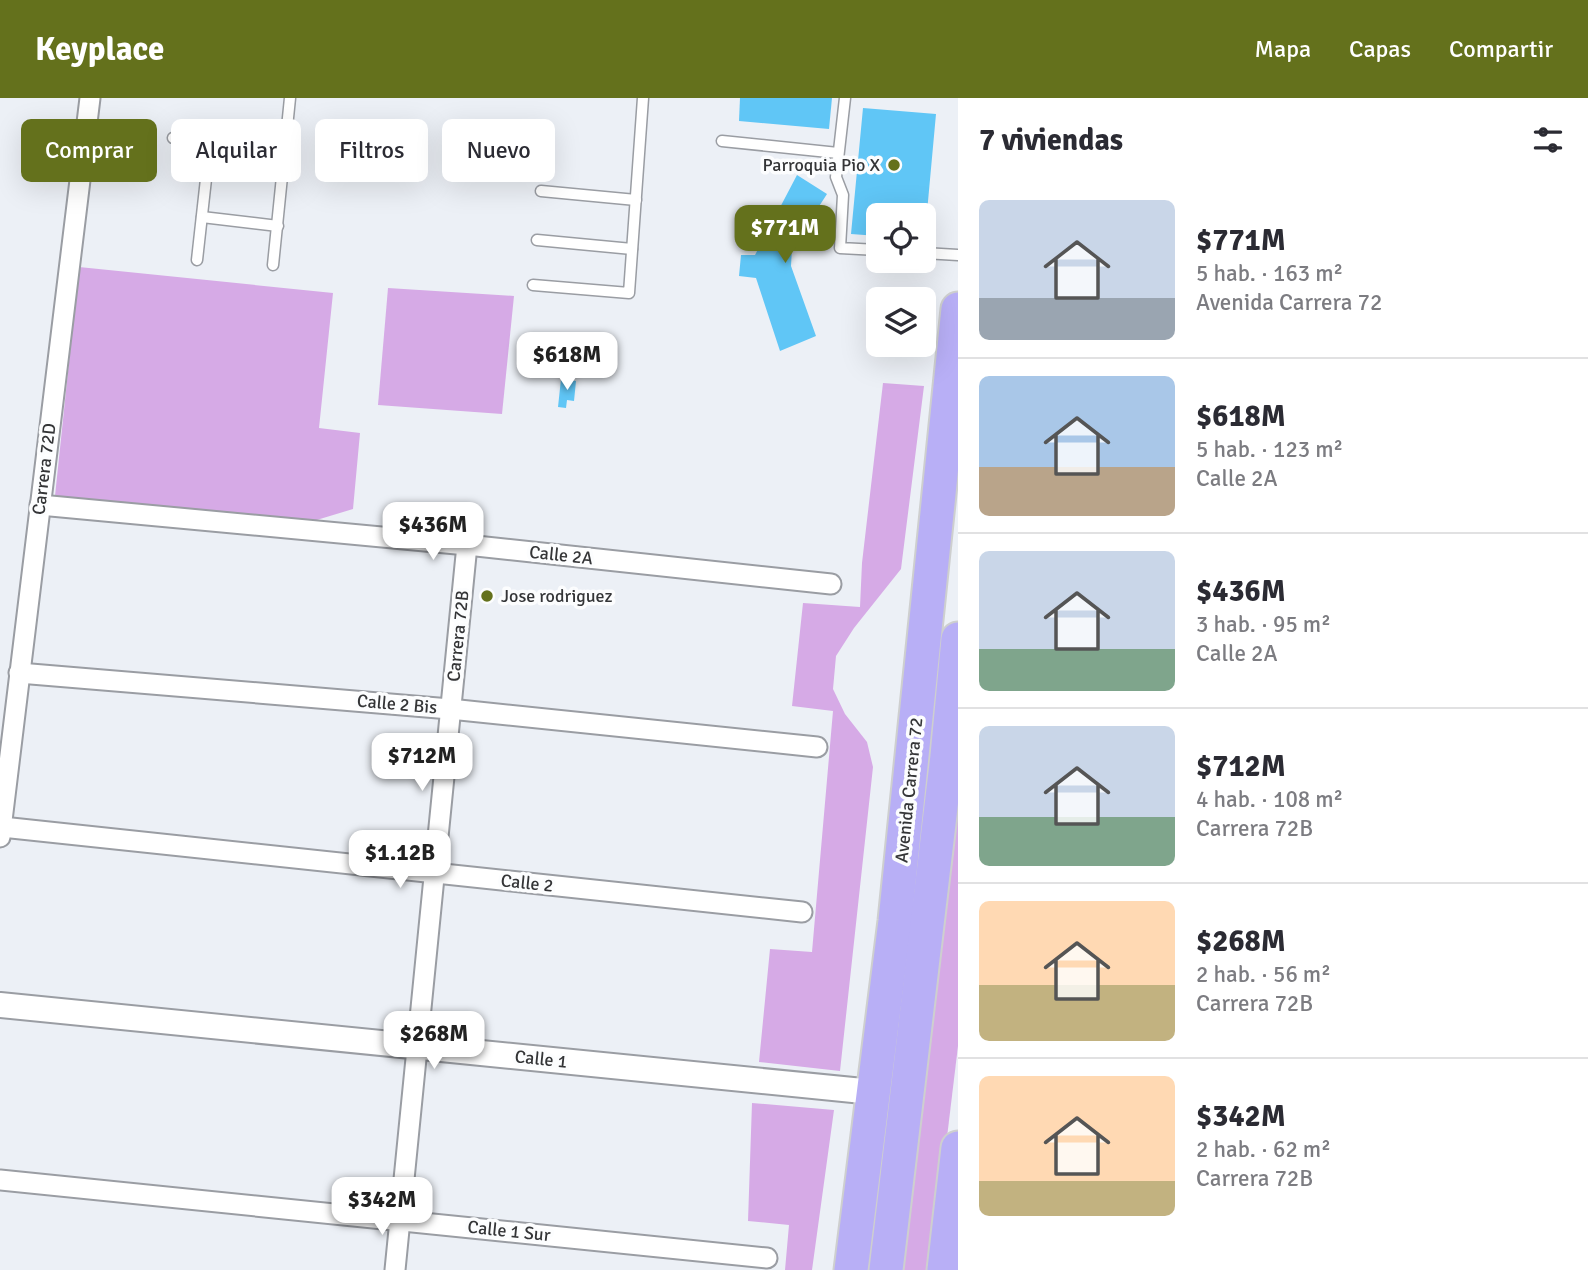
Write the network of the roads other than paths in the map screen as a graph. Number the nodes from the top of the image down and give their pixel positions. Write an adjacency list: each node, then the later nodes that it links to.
1 (90, 98): 23 (street, Carrera 72D)
2 (290, 98): 5 (lane)
3 (643, 98): 11 (lane)
4 (845, 98): 7 (lane)
5 (288, 119)
6 (722, 141): 7 (lane)
7 (838, 153): 16 (lane)
8 (206, 182): 12 (lane)
9 (283, 182): 13 (lane)
10 (541, 191): 11 (lane)
11 (636, 200): 15 (lane)
12 (202, 216): 13 (lane); 19 (lane)
13 (278, 226): 20 (lane)
14 (537, 240): 15 (lane)
15 (632, 249): 21 (lane)
16 (866, 249)
17 (936, 254): 18 (lane)
18 (958, 255)
19 (197, 260)
20 (274, 265)
21 (533, 285)
22 (958, 309): 35 (highway, Avenida Carrera 72)
23 (40, 505): 24 (street, Calle 2A); 27 (street, Carrera 72D)
24 (467, 545): 25 (street, Calle 2A); 28 (street, Carrera 72B)
25 (831, 584)
26 (958, 639): 42 (highway, Avenida Carrera 72)
27 (19, 673): 28 (street, Calle 2 Bis); 30 (street, Carrera 72D)
28 (450, 709): 29 (street, Calle 2 Bis); 31 (street, Carrera 72B)
29 (817, 747)
30 (1, 834): 31 (street, Calle 2)
31 (435, 873): 32 (street, Calle 2); 34 (street, Carrera 72B)
32 (803, 912)
33 (0, 1005): 34 (street, Calle 1)
34 (416, 1046): 35 (street, Calle 1); 38 (street, Carrera 72B)
35 (873, 1092): 41 (highway, Avenida Carrera 72)
36 (958, 1148): 43 (highway)
37 (0, 1180): 38 (street, Calle 1 Sur)
38 (401, 1219): 39 (street, Calle 1 Sur); 40 (street, Carrera 72B)
39 (767, 1258)
40 (395, 1270)
41 (851, 1270)
42 (886, 1270)
43 (944, 1270)

